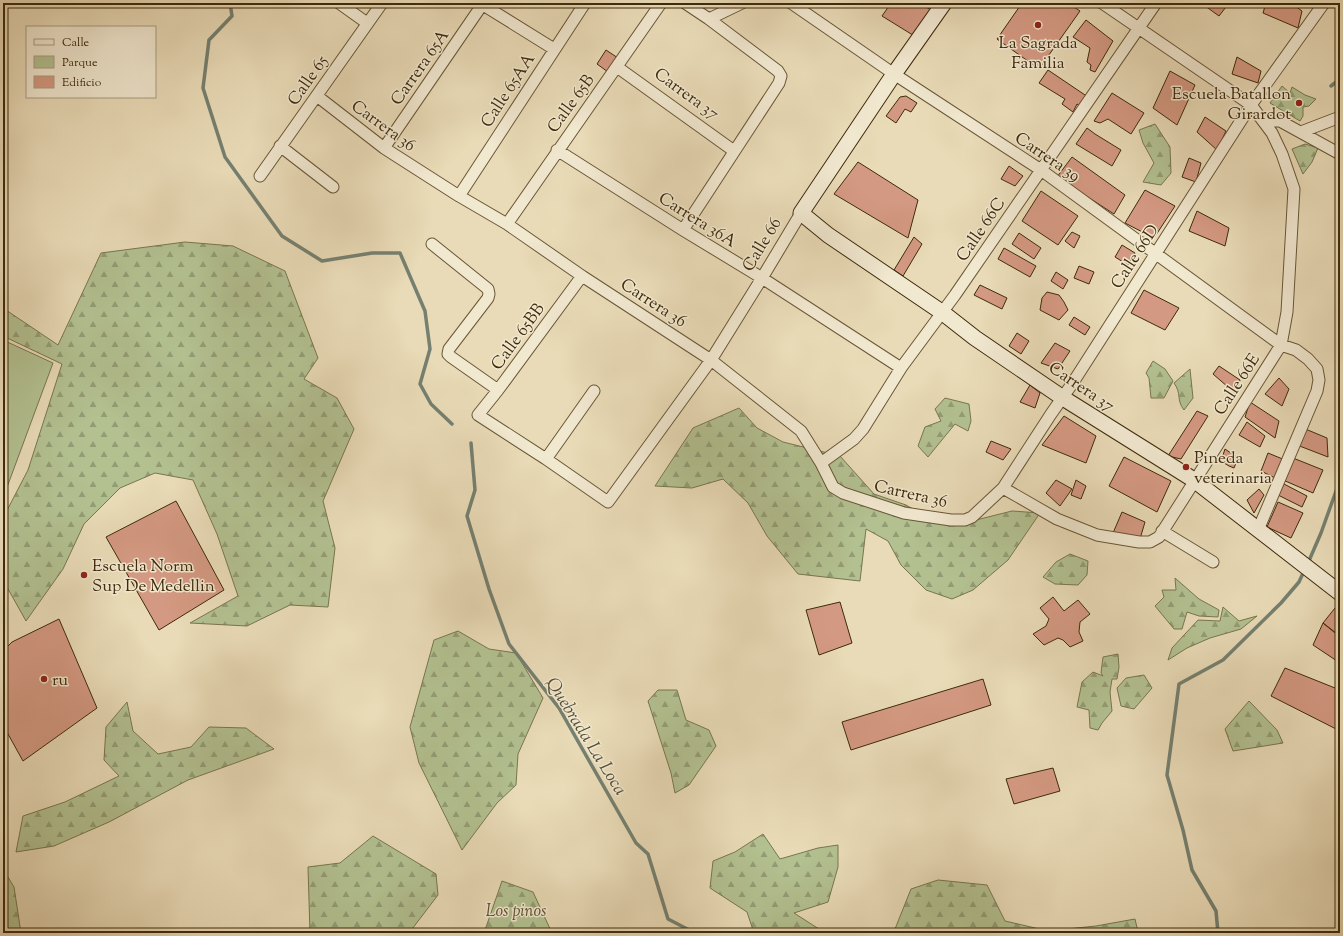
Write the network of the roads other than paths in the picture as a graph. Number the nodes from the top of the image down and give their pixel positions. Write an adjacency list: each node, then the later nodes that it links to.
1 (339, 3): 14 (street)
2 (382, 3): 14 (street, Calle 65)
3 (585, 3): 16 (street, Calle 65AA)
4 (661, 3): 17 (street, Calle 65B)
5 (685, 3): 13 (street)
6 (742, 3): 13 (street)
7 (791, 3): 18 (street, Carrera 39)
8 (944, 3): 18 (street, Calle 66)
9 (1102, 3): 15 (street, Calle 66E)
10 (1156, 3): 15 (street, Calle 66C)
11 (1324, 3): 20 (street, Calle 66D)
12 (481, 4): 16 (street); 25 (street, Carrera 65A)
13 (709, 19): 27 (street)
14 (367, 24): 19 (street, Calle 65)
15 (1138, 29): 20 (street, Calle 66E); 29 (street, Calle 66C)
16 (554, 49): 32 (street, Calle 65AA)
17 (617, 66): 26 (street, Calle 65B); 27 (street, Carrera 37)
18 (894, 74): 29 (street, Carrera 39); 33 (street, Calle 66)
19 (317, 96): 24 (street, Calle 65); 25 (street, Carrera 36)
20 (1251, 105): 22 (street, Calle 66E); 37 (street, Calle 66D)
21 (1340, 117): 23 (street)
22 (1266, 125): 23 (street); 41 (street, Calle 66E)
23 (1301, 132): 28 (street)
24 (280, 146): 30 (street, Calle 65); 31 (street)
25 (384, 148): 32 (street, Carrera 36)
26 (557, 150): 34 (street, Calle 65B); 35 (street, Carrera 36A)
27 (734, 151): 35 (street)
28 (1340, 154)
29 (1041, 170): 37 (street, Carrera 39); 40 (street, Calle 66C)
30 (260, 176)
31 (333, 187)
32 (459, 196): 34 (street, Carrera 36)
33 (801, 213): 39 (street, Calle 66); 40 (street, Carrera 37)
34 (506, 224): 38 (street, Carrera 36)
35 (683, 230): 39 (street, Carrera 36A)
36 (432, 244): 44 (street)
37 (1156, 252): 41 (street, Carrera 39); 46 (street, Calle 66D)
38 (582, 276): 42 (street, Carrera 36); 44 (street, Calle 65BB)
39 (762, 278): 42 (street, Calle 66); 43 (street, Carrera 36A)
40 (943, 312): 43 (street, Calle 66C); 46 (street, Carrera 37)
41 (1281, 345): 49 (street, Calle 66E); 52 (street, Carrera 39)
42 (711, 360): 47 (street, Calle 66); 48 (street, Carrera 36)
43 (901, 368): 48 (street, Calle 66C)
44 (498, 390): 47 (street, Calle 65BB)
45 (594, 391): 47 (street)
46 (1063, 398): 49 (street, Carrera 37); 50 (street, Calle 66D)
47 (546, 459)
48 (821, 463): 51 (street, Carrera 36)
49 (1194, 480): 52 (street, Carrera 37); 53 (street, Calle 66E)
50 (1004, 488): 51 (street, Calle 66D); 53 (street, Calle 66E)
51 (965, 520)
52 (1258, 530): 55 (street, Carrera 37)
53 (1162, 531): 54 (street)
54 (1213, 562)
55 (1340, 593)

